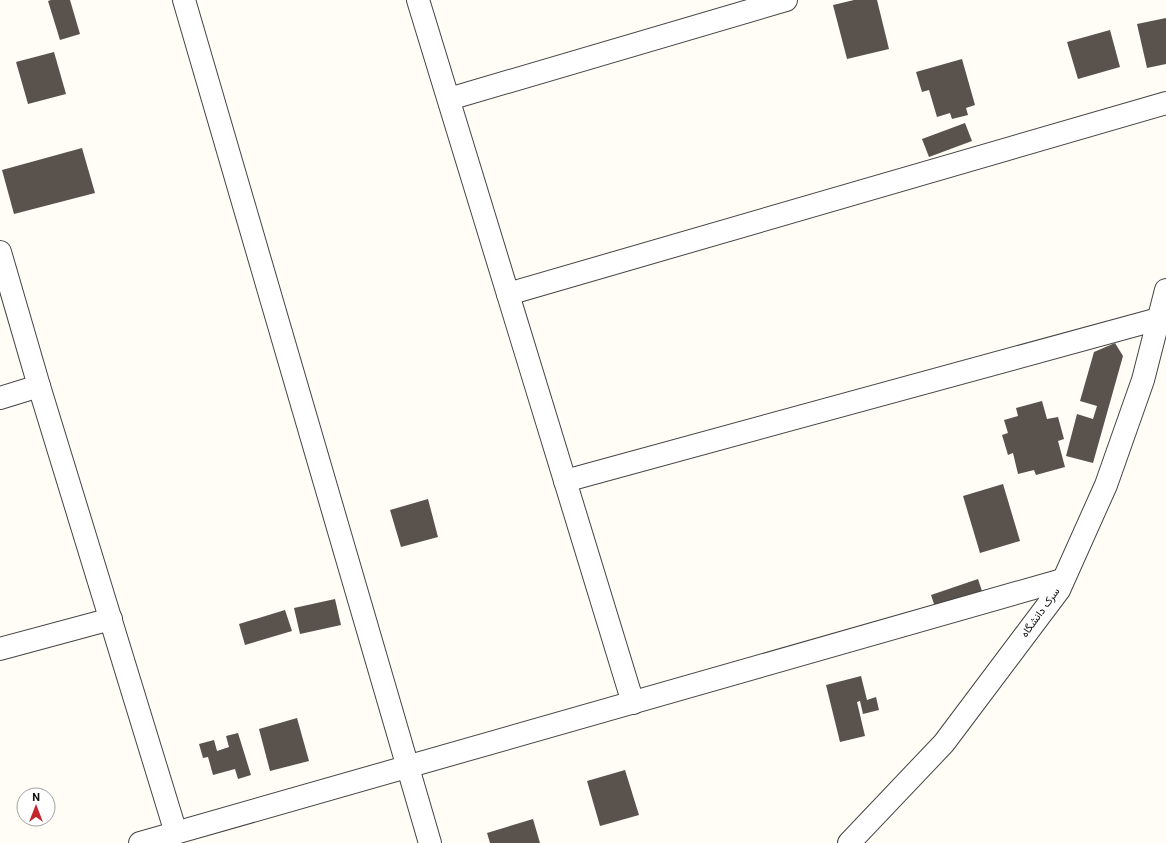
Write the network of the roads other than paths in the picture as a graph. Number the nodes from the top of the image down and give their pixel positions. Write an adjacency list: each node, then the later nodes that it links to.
1 (184, 0): 17 (street)
2 (418, 0): 4 (street)
3 (786, 0): 4 (street)
4 (449, 99): 8 (street)
5 (1166, 103): 8 (street)
6 (0, 252): 10 (street)
7 (1166, 290): 9 (street, سرک دانشگاه)
8 (508, 294): 12 (street)
9 (1158, 319): 12 (street); 13 (street, سرک دانشگاه)
10 (39, 386): 11 (street); 14 (street)
11 (0, 398)
12 (565, 481): 16 (street)
13 (1062, 580): 16 (street); 21 (street, سرک دانشگاه)
14 (111, 619): 15 (street); 18 (street)
15 (0, 649)
16 (633, 702): 17 (street)
17 (408, 767): 18 (street); 20 (street)
18 (176, 833): 19 (street)
19 (140, 843)
20 (430, 843)
21 (849, 843)

